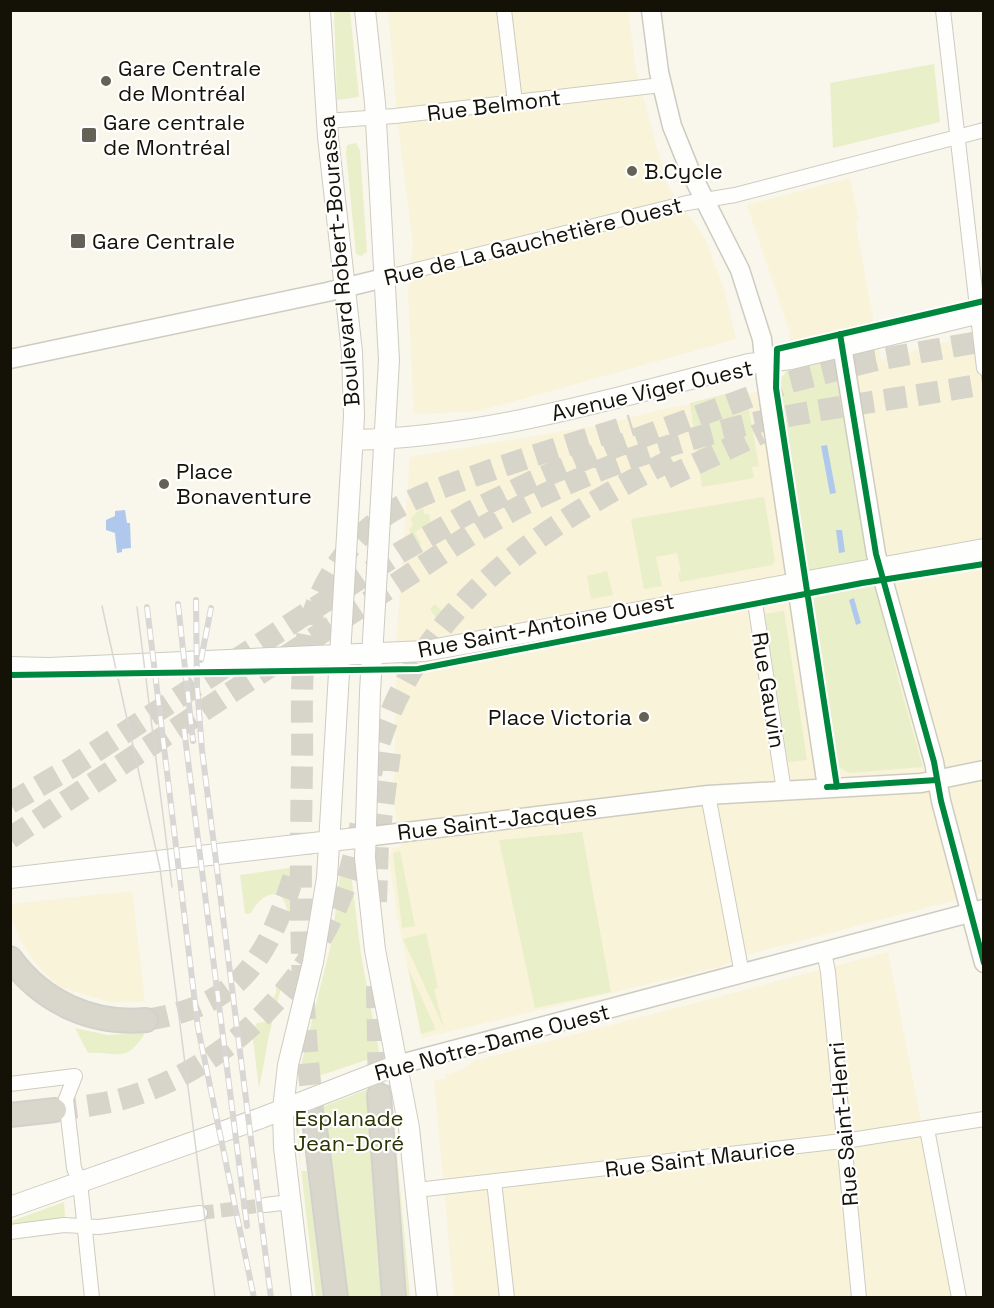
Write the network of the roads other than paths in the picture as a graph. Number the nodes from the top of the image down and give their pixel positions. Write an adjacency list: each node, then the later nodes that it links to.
1 (320, 10): 9 (main road, Boulevard Robert-Bourassa)
2 (365, 10): 8 (main road, Boulevard Robert-Bourassa)
3 (504, 10): 7 (street)
4 (651, 10): 6 (street)
5 (943, 10): 11 (street)
6 (661, 85): 7 (street, Rue Belmont); 12 (street)
7 (515, 102): 8 (street, Rue Belmont)
8 (376, 118): 9 (street, Rue Belmont); 13 (main road, Boulevard Robert-Bourassa)
9 (326, 121): 14 (main road, Boulevard Robert-Bourassa)
10 (984, 130): 11 (street, Rue de La Gauchetière Ouest)
11 (958, 136): 12 (street, Rue de La Gauchetière Ouest); 15 (street)
12 (706, 200): 13 (street, Rue de La Gauchetière Ouest); 18 (street)
13 (384, 278): 14 (street, Rue de La Gauchetière Ouest); 20 (main road, Boulevard Robert-Bourassa)
14 (345, 288): 17 (street, Rue de La Gauchetière Ouest); 21 (main road, Boulevard Robert-Bourassa)
15 (981, 312): 16 (main road, Avenue Viger Ouest); 19 (street)
16 (842, 346): 18 (main road, Avenue Viger Ouest); 23 (street)
17 (10, 359)
18 (765, 363): 20 (main road, Avenue Viger Ouest); 24 (street)
19 (984, 368)
20 (386, 439): 21 (main road, Avenue Viger Ouest); 28 (main road, Boulevard Robert-Bourassa)
21 (353, 440): 27 (main road, Boulevard Robert-Bourassa)
22 (984, 549): 23 (main road, Rue Saint-Antoine Ouest)
23 (880, 568): 24 (main road, Rue Saint-Antoine Ouest); 32 (street)
24 (797, 582): 25 (main road, Rue Saint-Antoine Ouest); 33 (street)
25 (753, 590): 28 (main road, Rue Saint-Antoine Ouest); 34 (street, Rue Gauvin)
26 (10, 654): 29 (main road, Rue Saint-Antoine Ouest)
27 (340, 655): 28 (main road, Rue Saint-Antoine Ouest); 29 (main road, Rue Saint-Antoine Ouest); 37 (main road, Boulevard Robert-Bourassa)
28 (372, 655): 36 (main road, Boulevard Robert-Bourassa)
29 (77, 666): 30 (main road, Rue Saint-Antoine Ouest)
30 (10, 667)
31 (984, 770): 32 (street, Rue Saint-Jacques)
32 (937, 780): 33 (street, Rue Saint-Jacques); 39 (street)
33 (827, 787): 34 (street, Rue Saint-Jacques)
34 (784, 790): 35 (street, Rue Saint-Jacques)
35 (708, 795): 36 (street, Rue Saint-Jacques); 43 (street)
36 (364, 837): 37 (main road, Rue Saint-Jacques); 45 (main road, Boulevard Robert-Bourassa)
37 (330, 841): 38 (main road, Rue Saint-Jacques); 48 (main road, Boulevard Robert-Bourassa)
38 (10, 879)
39 (977, 911): 40 (street, Rue Notre-Dame Ouest); 42 (street)
40 (824, 952): 43 (street, Rue Notre-Dame Ouest); 54 (street, Rue Saint-Henri)
41 (10, 958): 44 (highway)
42 (984, 963)
43 (742, 974): 45 (street, Rue Notre-Dame Ouest)
44 (146, 1020)
45 (398, 1065): 48 (main road, Rue Notre-Dame Ouest); 57 (main road, Boulevard Robert-Bourassa)
46 (10, 1084): 56 (street)
47 (379, 1095): 67 (highway)
48 (284, 1109): 56 (main road, Rue Notre-Dame Ouest); 58 (main road, Boulevard Robert-Bourassa)
49 (55, 1110): 50 (highway)
50 (18, 1115)
51 (984, 1119): 53 (street, Rue Saint Maurice)
52 (314, 1120): 66 (highway)
53 (927, 1129): 54 (street, Rue Saint Maurice); 71 (street)
54 (844, 1141): 55 (street, Rue Saint Maurice); 70 (street, Rue Saint-Henri)
55 (494, 1181): 57 (street, Rue Saint Maurice); 69 (street)
56 (80, 1182): 60 (main road, Rue Notre-Dame Ouest); 62 (street)
57 (417, 1190): 68 (main road, Boulevard Robert-Bourassa)
58 (290, 1202): 59 (street); 65 (main road, Boulevard Robert-Bourassa)
59 (265, 1204)
60 (10, 1207)
61 (200, 1214): 62 (street)
62 (84, 1225): 63 (street); 64 (street)
63 (10, 1232)
64 (92, 1298)
65 (302, 1298)
66 (336, 1298)
67 (394, 1298)
68 (427, 1298)
69 (507, 1298)
70 (859, 1298)
71 (958, 1298)

